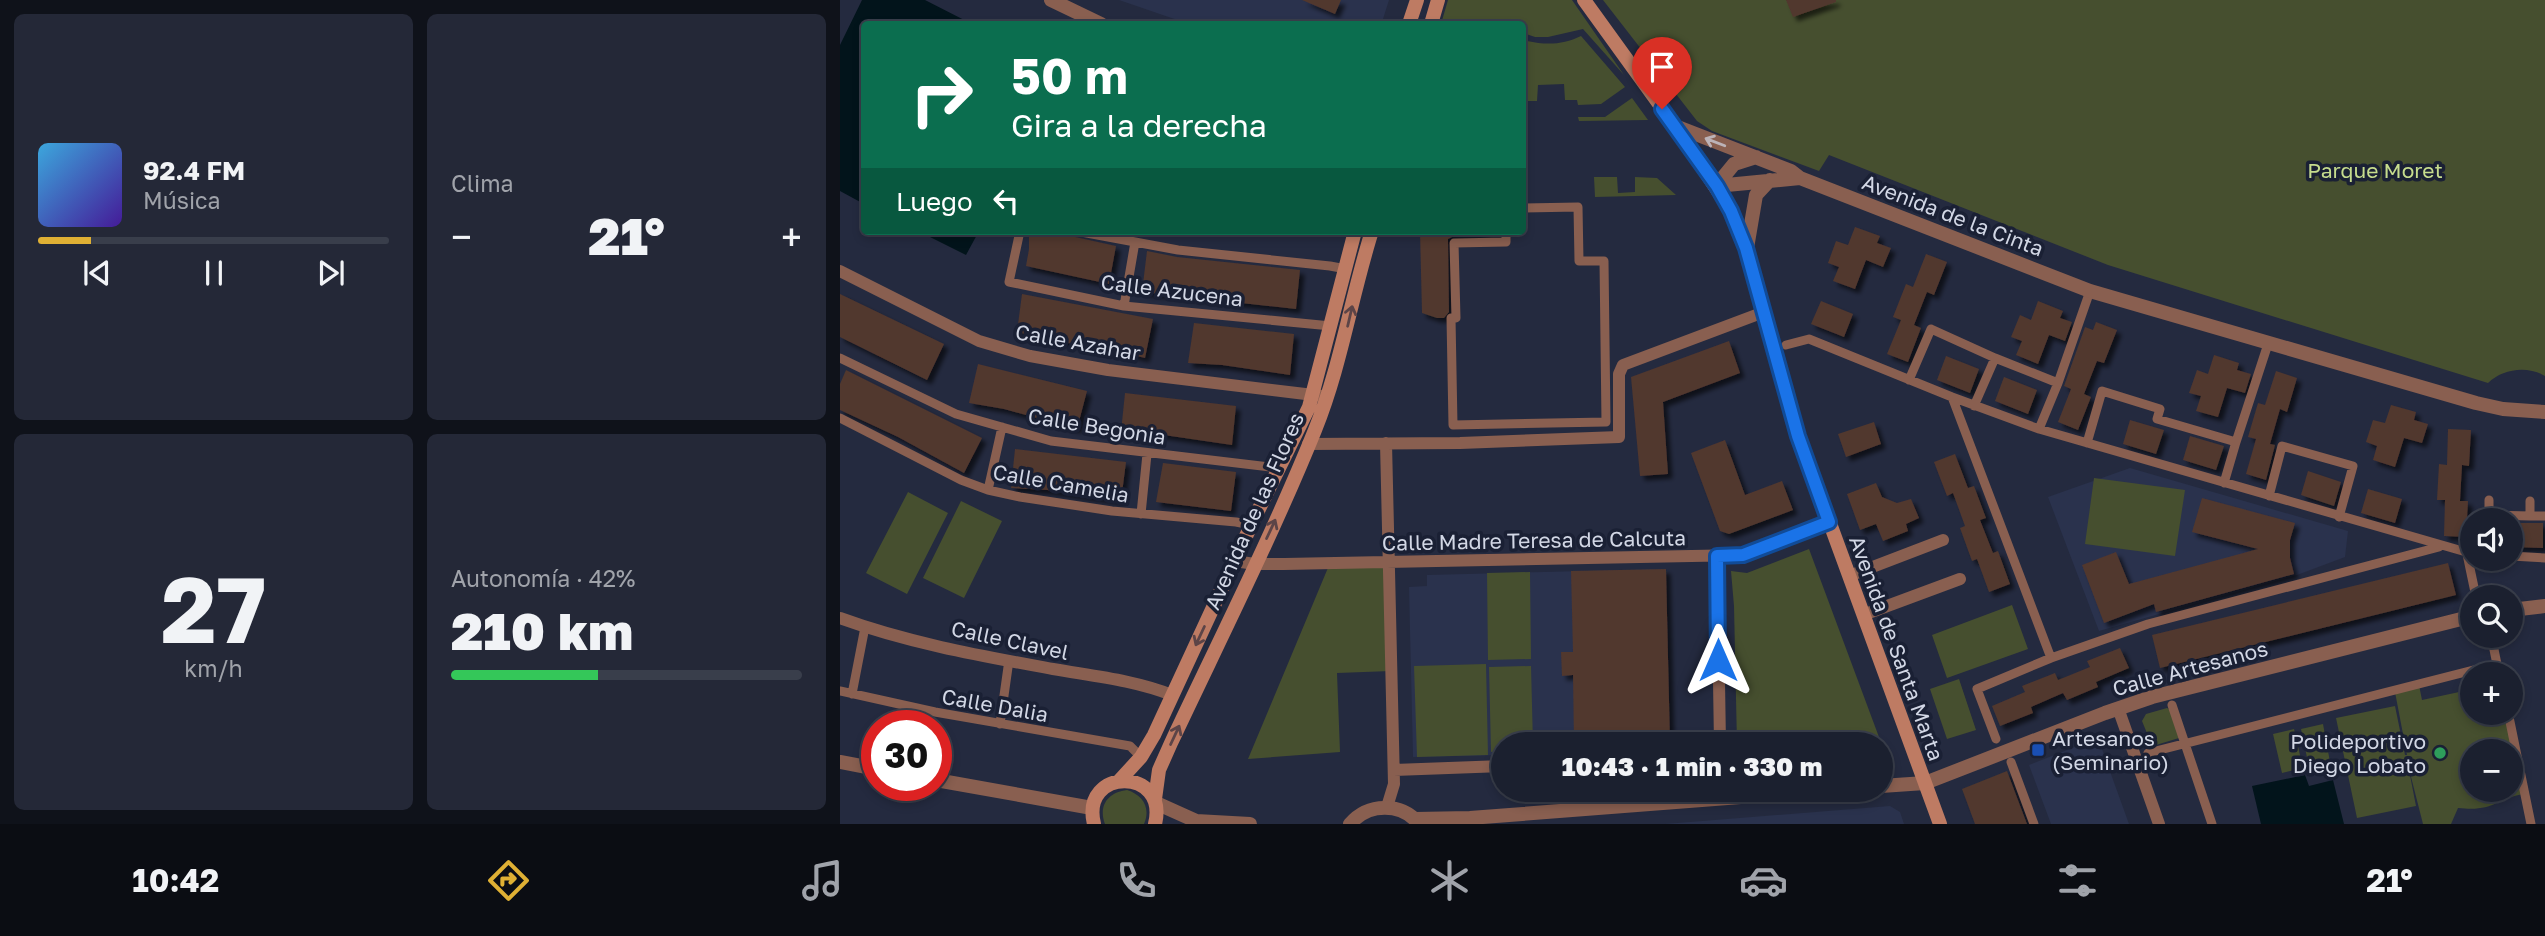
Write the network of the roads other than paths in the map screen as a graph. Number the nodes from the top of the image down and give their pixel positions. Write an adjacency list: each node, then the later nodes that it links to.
1 (1051, 0): 6 (street)
2 (1417, 0): 7 (main road)
3 (1424, 0): 8 (main road)
4 (1438, 0): 9 (main road)
5 (1584, 0): 10 (main road, Avenida de Santa Marta)
6 (1095, 21)
7 (1410, 21)
8 (1418, 21)
9 (1432, 21)
10 (1675, 126): 11 (street, Avenida de la Cinta, one-way to 10); 14 (main road, Avenida de Santa Marta)
11 (1755, 158): 12 (street, Avenida de la Cinta); 14 (street)
12 (1800, 178): 13 (street, Avenida de la Cinta); 25 (street, Avenida de la Cinta)
13 (1770, 180): 14 (street, Avenida de la Cinta); 22 (street)
14 (1717, 186): 22 (main road, Avenida de Santa Marta)
15 (1526, 208): 20 (street)
16 (1019, 235): 26 (street, Calle Azucena)
17 (1097, 235): 21 (street)
18 (1354, 235): 23 (main road, Avenida de las Flores)
19 (1371, 235): 35 (main road, Avenida de las Flores, one-way to 19)
20 (1506, 235)
21 (1135, 242): 23 (street); 26 (street)
22 (1746, 248): 27 (main road, Avenida de Santa Marta)
23 (1346, 269): 28 (main road, Avenida de las Flores)
24 (840, 271): 35 (street, Calle Azahar)
25 (2090, 291): 29 (street, Avenida de la Cinta); 34 (street)
26 (1124, 306): 28 (street, Calle Azucena)
27 (1764, 312): 43 (street); 59 (main road, Avenida de Santa Marta)
28 (1331, 326): 35 (main road, Avenida de las Flores)
29 (2268, 344): 38 (street, Avenida de la Cinta); 42 (street)
30 (1786, 345): 33 (street)
31 (840, 358): 40 (street, Calle Begonia)
32 (1995, 358): 33 (street); 34 (street); 37 (street)
33 (1909, 380): 36 (street)
34 (2058, 383): 41 (street)
35 (1319, 396): 45 (main road, Avenida de las Flores); 47 (main road, Avenida de las Flores)
36 (1952, 397): 37 (street); 78 (street)
37 (1974, 406): 41 (street)
38 (2545, 412)
39 (840, 418): 49 (street, Calle Camelia)
40 (1002, 427): 46 (street, Calle Begonia); 49 (street)
41 (2039, 429): 44 (street)
42 (2236, 442): 44 (street); 48 (street)
43 (1386, 443): 45 (street); 68 (street)
44 (2087, 443): 48 (street)
45 (1308, 444): 69 (main road, Avenida de las Flores, one-way to 45)
46 (1147, 454): 47 (street, Calle Begonia); 54 (street)
47 (1278, 468): 60 (main road, Avenida de las Flores)
48 (2224, 483): 50 (street)
49 (988, 490): 54 (street, Calle Camelia)
50 (2269, 496): 58 (street); 58 (street)
51 (2489, 500): 53 (street)
52 (2530, 501): 56 (street)
53 (2489, 508)
54 (1141, 514): 60 (street, Calle Camelia)
55 (2523, 516): 56 (street)
56 (2530, 516): 57 (street)
57 (2545, 516)
58 (2339, 517): 62 (street)
59 (1829, 522): 64 (street, Calle Madre Teresa de Calcuta); 70 (main road, Avenida de Santa Marta)
60 (1251, 525): 67 (main road, Avenida de las Flores)
61 (1942, 540): 70 (street)
62 (2442, 547): 63 (street); 78 (street)
63 (2460, 552)
64 (1717, 556): 68 (street, Calle Madre Teresa de Calcuta); 88 (street)
65 (2523, 557): 66 (street)
66 (2545, 558)
67 (1234, 561): 69 (street, Calle Madre Teresa de Calcuta); 83 (main road, Avenida de las Flores, one-way to 83)
68 (1389, 562): 69 (street, Calle Madre Teresa de Calcuta); 97 (street)
69 (1255, 564): 102 (main road, Avenida de las Flores, one-way to 69)
70 (1849, 576): 74 (main road, Avenida de Santa Marta)
71 (1961, 579): 74 (street)
72 (2545, 606): 73 (street)
73 (2523, 609)
74 (1863, 615): 100 (main road, Avenida de Santa Marta)
75 (840, 618): 77 (street, Calle Clavel)
76 (2460, 619): 85 (street, Calle Artesanos)
77 (865, 627): 79 (street, Calle Clavel); 82 (street)
78 (2051, 659): 89 (street)
79 (1009, 660): 83 (street, Calle Clavel); 86 (street)
80 (2460, 678): 90 (street)
81 (840, 691): 82 (street, Calle Dalia)
82 (852, 694): 86 (street, Calle Dalia)
83 (1172, 695): 92 (main road, Avenida de las Flores)
84 (2172, 705): 90 (street)
85 (2119, 708): 100 (street, Calle Artesanos); 117 (street)
86 (1000, 724): 92 (street, Calle Dalia)
87 (2511, 725): 119 (street)
88 (1720, 732)
89 (1996, 739)
90 (2183, 743): 91 (street); 118 (street)
91 (2148, 753)
92 (1141, 757): 98 (main road, Avenida de las Flores)
93 (840, 762): 95 (street)
94 (2011, 762): 116 (street)
95 (861, 766)
96 (1491, 766): 97 (street)
97 (1394, 770): 104 (street)
98 (1119, 780): 102 (main road); 105 (main road, Avenida de las Flores)
99 (952, 783): 105 (street)
100 (1925, 783): 101 (street, Calle Artesanos); 115 (main road, Avenida de Santa Marta)
101 (1893, 785)
102 (1155, 801): 107 (street); 111 (main road, Avenida de las Flores)
103 (1638, 802): 106 (street)
104 (1387, 807): 108 (street); 109 (street)
105 (1092, 808): 110 (main road)
106 (1471, 818): 109 (street); 114 (street)
107 (1191, 822): 112 (street)
108 (1352, 822): 113 (street)
109 (1417, 822)
110 (1094, 824)
111 (1155, 824)
112 (1250, 824)
113 (1334, 824)
114 (1456, 824)
115 (1940, 824)
116 (2034, 824)
117 (2159, 824)
118 (2212, 824)
119 (2531, 824)

